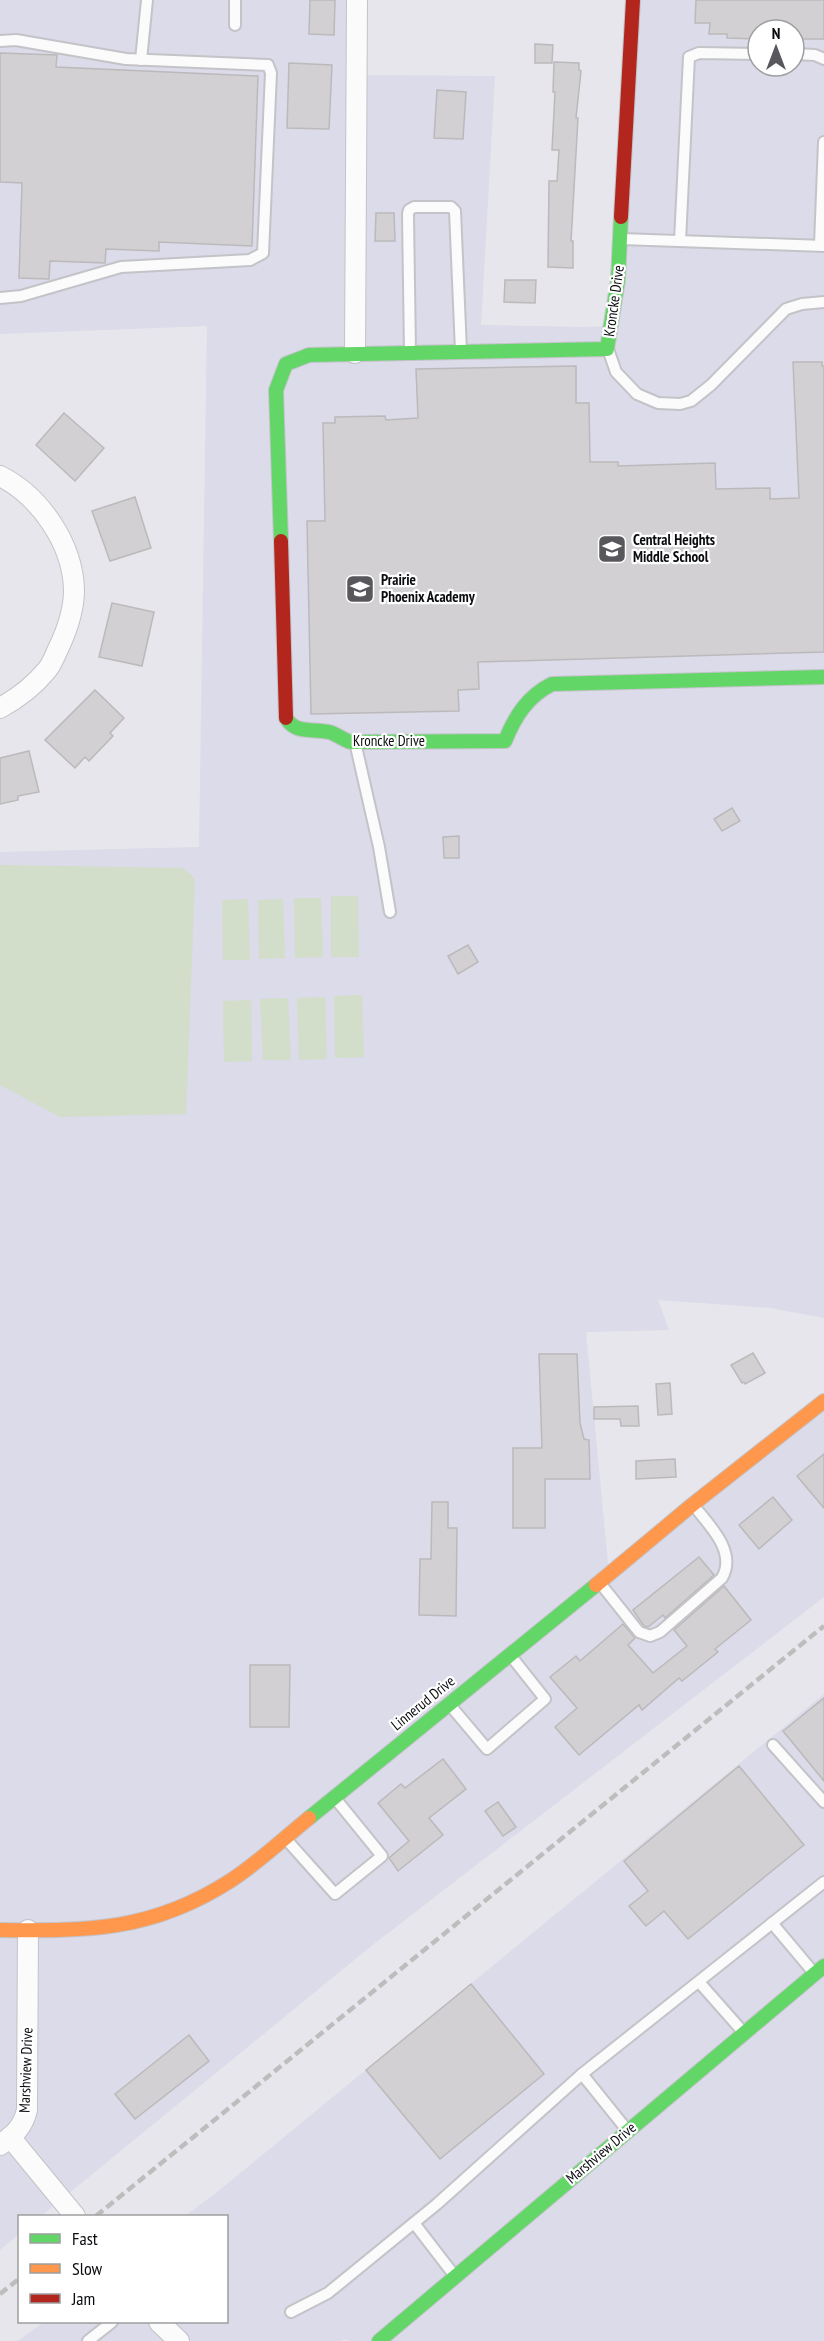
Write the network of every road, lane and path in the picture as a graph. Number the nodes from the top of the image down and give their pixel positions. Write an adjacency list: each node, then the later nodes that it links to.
1 (147, 0): 10 (lane)
2 (236, 0): 5 (lane)
3 (357, 0): 19 (street)
4 (633, 0): 12 (street, Kroncke Drive)
5 (235, 25)
6 (0, 41): 10 (lane)
7 (746, 54): 13 (lane)
8 (806, 55): 9 (lane)
9 (824, 59)
10 (141, 60): 15 (lane)
11 (824, 142): 14 (lane)
12 (621, 239): 13 (lane); 17 (street, Kroncke Drive)
13 (680, 241): 14 (lane)
14 (822, 245)
15 (0, 298)
16 (824, 302): 17 (lane)
17 (608, 349): 18 (street, Kroncke Drive)
18 (461, 351): 20 (street, Kroncke Drive); 20 (lane)
19 (355, 352): 20 (street, Kroncke Drive); 24 (street, Kroncke Drive)
20 (410, 353)
21 (0, 476): 23 (street)
22 (824, 678): 24 (street, Kroncke Drive)
23 (0, 708)
24 (355, 742): 25 (lane)
25 (390, 912)
26 (824, 1401): 27 (street, Linnerud Drive)
27 (692, 1505): 28 (street, Linnerud Drive); 28 (lane)
28 (600, 1582): 29 (street, Linnerud Drive)
29 (510, 1655): 30 (street, Linnerud Drive); 30 (lane)
30 (449, 1704): 32 (street, Linnerud Drive)
31 (773, 1745): 33 (lane)
32 (334, 1797): 34 (street, Linnerud Drive); 34 (lane)
33 (824, 1802)
34 (285, 1837): 38 (street, Linnerud Drive)
35 (824, 1882): 36 (lane)
36 (772, 1923): 39 (lane); 40 (lane)
37 (0, 1930): 38 (street, Linnerud Drive)
38 (28, 1930): 44 (street, Marshview Drive)
39 (819, 1970): 41 (street, Marshview Drive)
40 (699, 1982): 41 (lane); 42 (lane)
41 (744, 2033): 43 (street, Marshview Drive)
42 (582, 2074): 43 (lane); 46 (lane)
43 (628, 2131): 47 (street, Marshview Drive)
44 (5, 2141): 45 (street, Marshview Drive)
45 (73, 2215)
46 (414, 2223): 47 (lane); 48 (lane)
47 (456, 2277): 53 (street, Marshview Drive)
48 (291, 2312)
49 (111, 2323): 51 (lane)
50 (160, 2323): 52 (street)
51 (88, 2341)
52 (179, 2341)
53 (379, 2341)

